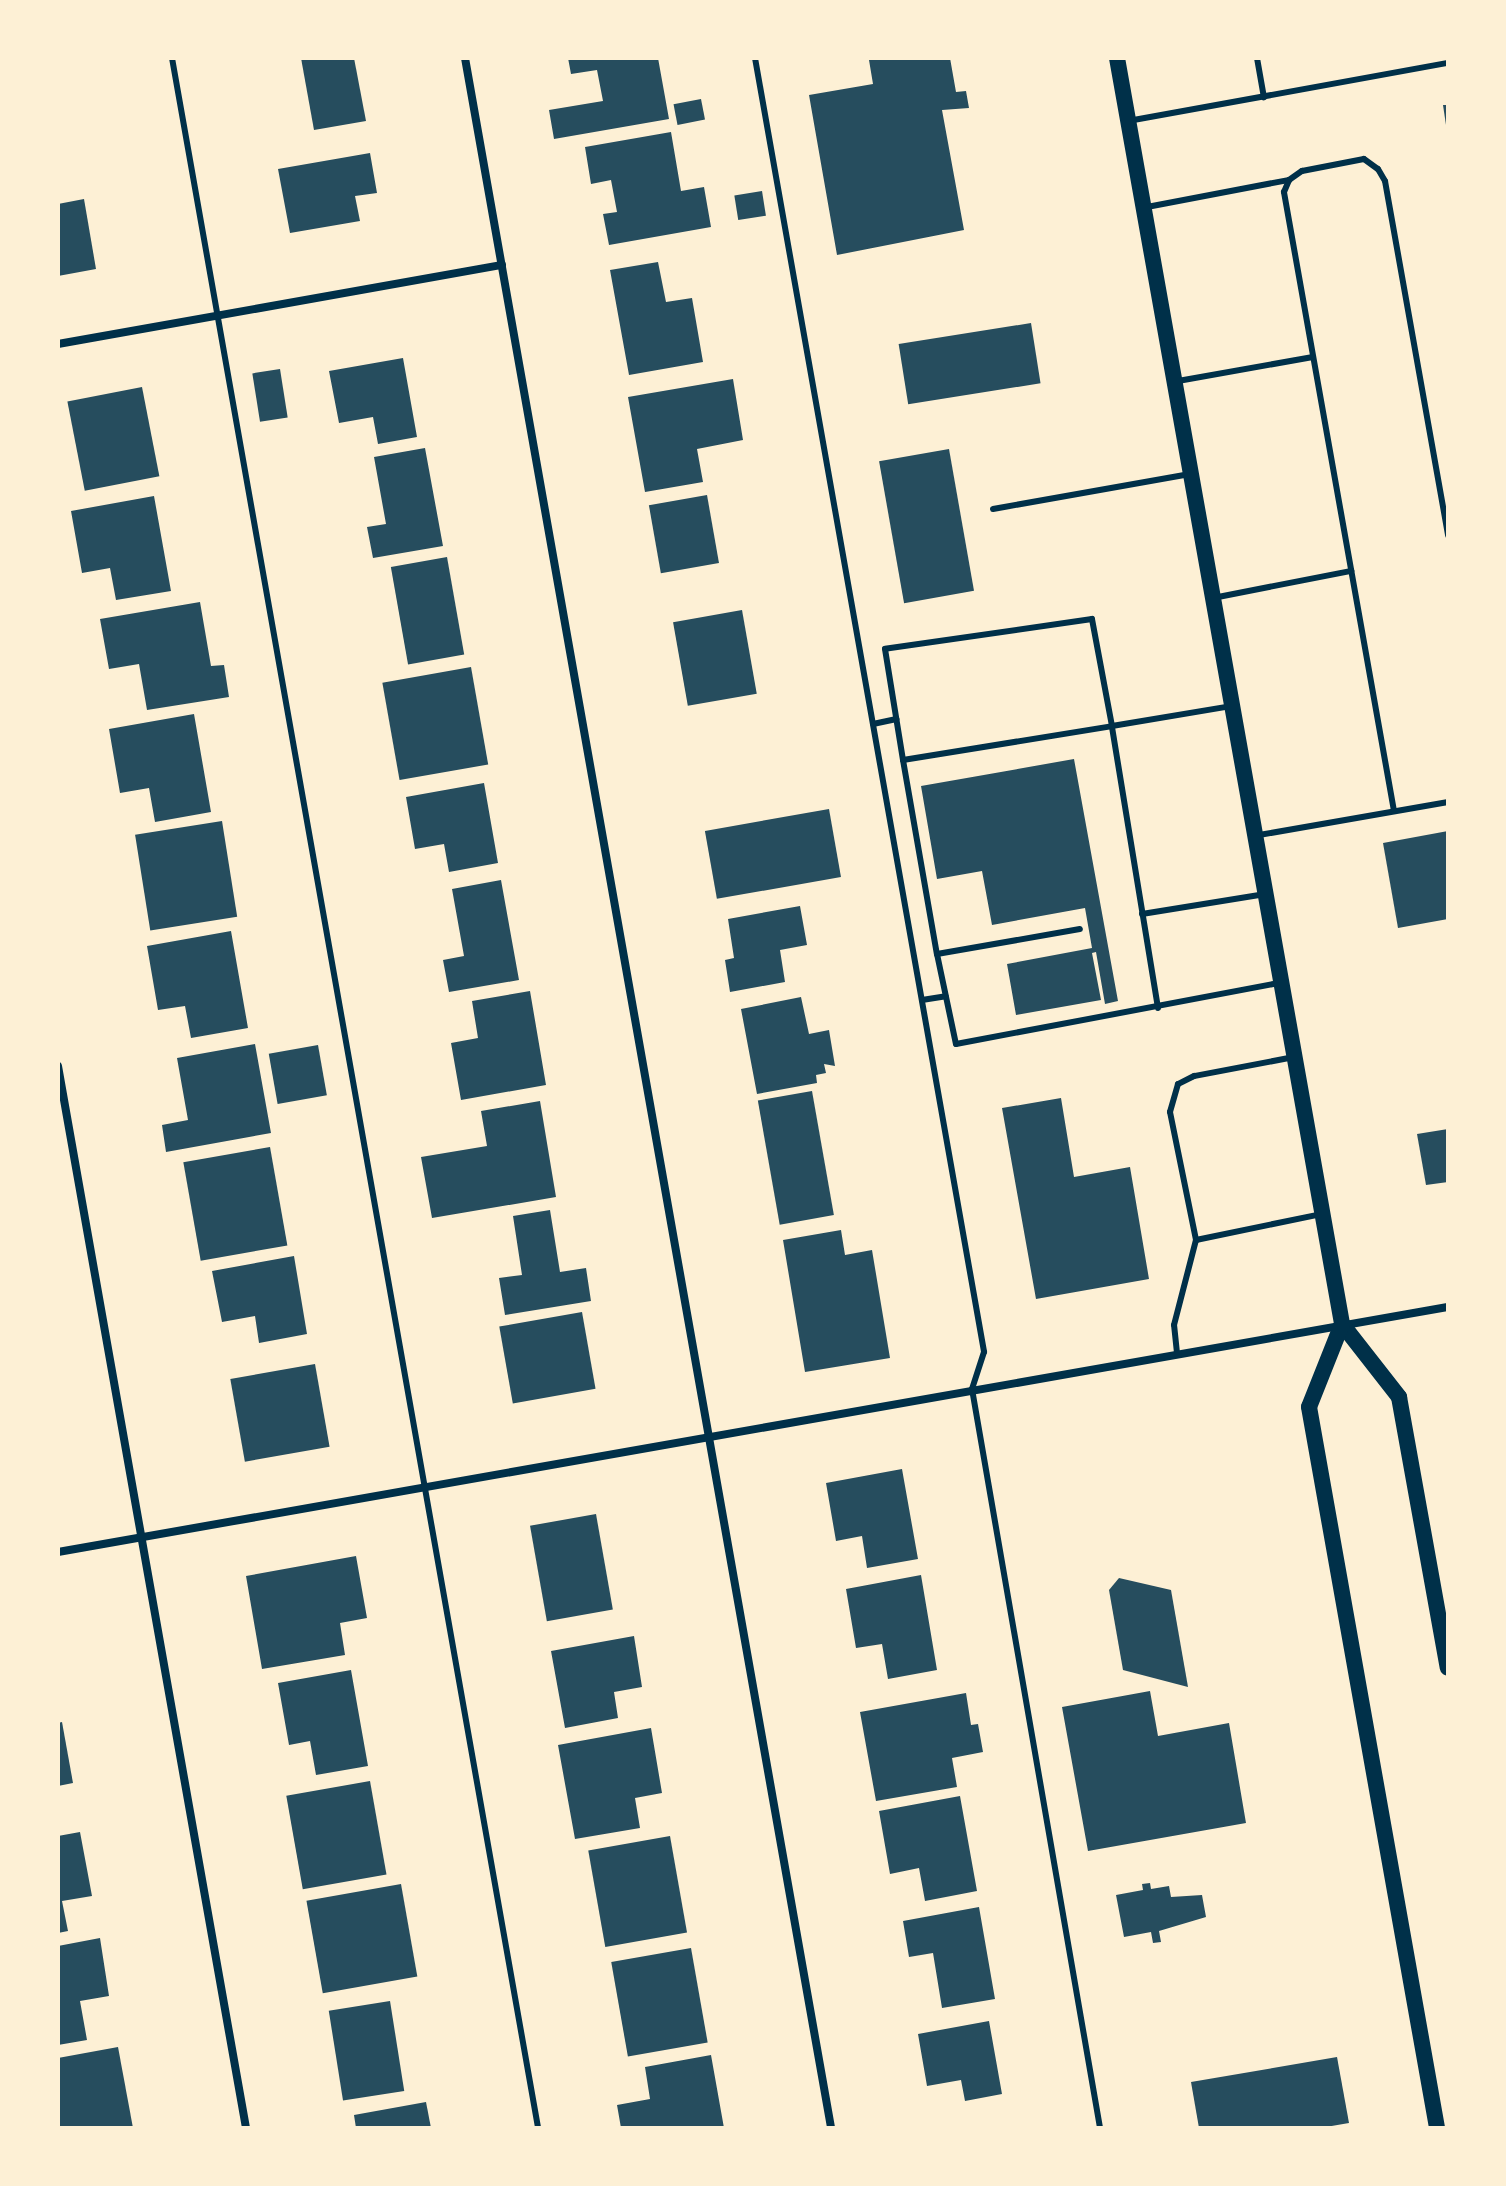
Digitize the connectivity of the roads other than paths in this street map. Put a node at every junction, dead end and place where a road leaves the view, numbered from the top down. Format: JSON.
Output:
{"nodes":[{"id":1,"x":172,"y":58,"type":"edge"},
{"id":2,"x":465,"y":58,"type":"edge"},
{"id":3,"x":755,"y":58,"type":"edge"},
{"id":4,"x":1117,"y":58,"type":"edge"},
{"id":5,"x":1257,"y":58,"type":"edge"},
{"id":6,"x":1448,"y":63,"type":"edge"},
{"id":7,"x":1264,"y":97,"type":"junction"},
{"id":8,"x":1128,"y":121,"type":"junction"},
{"id":9,"x":1289,"y":180,"type":"junction"},
{"id":10,"x":1143,"y":208,"type":"junction"},
{"id":11,"x":502,"y":265,"type":"junction"},
{"id":12,"x":218,"y":316,"type":"junction"},
{"id":13,"x":58,"y":344,"type":"edge"},
{"id":14,"x":1313,"y":357,"type":"junction"},
{"id":15,"x":1174,"y":382,"type":"junction"},
{"id":16,"x":1190,"y":474,"type":"junction"},
{"id":17,"x":993,"y":509,"type":"dead end"},
{"id":18,"x":1448,"y":535,"type":"edge"},
{"id":19,"x":1351,"y":571,"type":"junction"},
{"id":20,"x":1213,"y":598,"type":"junction"},
{"id":21,"x":1232,"y":706,"type":"junction"},
{"id":22,"x":896,"y":719,"type":"junction"},
{"id":23,"x":873,"y":724,"type":"junction"},
{"id":24,"x":1112,"y":726,"type":"junction"},
{"id":25,"x":903,"y":760,"type":"junction"},
{"id":26,"x":1448,"y":802,"type":"edge"},
{"id":27,"x":1394,"y":811,"type":"junction"},
{"id":28,"x":1255,"y":836,"type":"junction"},
{"id":29,"x":1265,"y":894,"type":"junction"},
{"id":30,"x":1142,"y":914,"type":"junction"},
{"id":31,"x":1080,"y":929,"type":"dead end"},
{"id":32,"x":937,"y":954,"type":"junction"},
{"id":33,"x":1281,"y":982,"type":"junction"},
{"id":34,"x":946,"y":996,"type":"junction"},
{"id":35,"x":922,"y":1000,"type":"junction"},
{"id":36,"x":1158,"y":1008,"type":"junction"},
{"id":37,"x":1294,"y":1057,"type":"junction"},
{"id":38,"x":58,"y":1066,"type":"edge"},
{"id":39,"x":1322,"y":1214,"type":"junction"},
{"id":40,"x":1196,"y":1240,"type":"junction"},
{"id":41,"x":1448,"y":1307,"type":"edge"},
{"id":42,"x":1342,"y":1324,"type":"junction"},
{"id":43,"x":1177,"y":1353,"type":"junction"},
{"id":44,"x":972,"y":1389,"type":"junction"},
{"id":45,"x":709,"y":1435,"type":"junction"},
{"id":46,"x":424,"y":1486,"type":"junction"},
{"id":47,"x":141,"y":1537,"type":"junction"},
{"id":48,"x":58,"y":1552,"type":"edge"},
{"id":49,"x":1448,"y":1668,"type":"edge"},
{"id":50,"x":246,"y":2128,"type":"edge"},
{"id":51,"x":538,"y":2128,"type":"edge"},
{"id":52,"x":831,"y":2128,"type":"edge"},
{"id":53,"x":1100,"y":2128,"type":"edge"},
{"id":54,"x":1437,"y":2128,"type":"edge"}],
"edges":[{"from":1,"to":12,"type":"lane"},
{"from":2,"to":11,"type":"street"},
{"from":3,"to":23,"type":"lane"},
{"from":4,"to":8,"type":"main road"},
{"from":5,"to":7,"type":"lane"},
{"from":6,"to":7,"type":"lane"},
{"from":7,"to":8,"type":"lane"},
{"from":8,"to":10,"type":"main road"},
{"from":9,"to":10,"type":"lane"},
{"from":9,"to":14,"type":"lane"},
{"from":9,"to":18,"type":"lane"},
{"from":10,"to":15,"type":"main road"},
{"from":11,"to":12,"type":"street"},
{"from":11,"to":45,"type":"street"},
{"from":12,"to":13,"type":"street"},
{"from":12,"to":46,"type":"lane"},
{"from":14,"to":15,"type":"lane"},
{"from":14,"to":19,"type":"lane"},
{"from":15,"to":16,"type":"main road"},
{"from":16,"to":17,"type":"lane"},
{"from":16,"to":20,"type":"main road"},
{"from":19,"to":20,"type":"lane"},
{"from":19,"to":27,"type":"lane"},
{"from":20,"to":21,"type":"main road"},
{"from":21,"to":24,"type":"lane"},
{"from":21,"to":28,"type":"main road"},
{"from":22,"to":23,"type":"lane"},
{"from":22,"to":24,"type":"lane"},
{"from":22,"to":25,"type":"lane"},
{"from":23,"to":35,"type":"lane"},
{"from":24,"to":25,"type":"lane"},
{"from":24,"to":30,"type":"lane"},
{"from":25,"to":32,"type":"lane"},
{"from":26,"to":27,"type":"lane"},
{"from":27,"to":28,"type":"lane"},
{"from":28,"to":29,"type":"main road"},
{"from":29,"to":30,"type":"lane"},
{"from":29,"to":33,"type":"main road"},
{"from":30,"to":36,"type":"lane"},
{"from":31,"to":32,"type":"lane"},
{"from":32,"to":34,"type":"lane"},
{"from":33,"to":36,"type":"lane"},
{"from":33,"to":37,"type":"main road"},
{"from":34,"to":35,"type":"lane"},
{"from":34,"to":36,"type":"lane"},
{"from":35,"to":44,"type":"lane"},
{"from":37,"to":39,"type":"main road"},
{"from":37,"to":40,"type":"lane"},
{"from":38,"to":47,"type":"street"},
{"from":39,"to":40,"type":"lane"},
{"from":39,"to":42,"type":"main road"},
{"from":40,"to":43,"type":"lane"},
{"from":41,"to":42,"type":"street"},
{"from":42,"to":43,"type":"street"},
{"from":42,"to":49,"type":"main road"},
{"from":42,"to":54,"type":"main road"},
{"from":43,"to":44,"type":"street"},
{"from":44,"to":45,"type":"street"},
{"from":44,"to":53,"type":"lane"},
{"from":45,"to":46,"type":"street"},
{"from":45,"to":52,"type":"street"},
{"from":46,"to":47,"type":"street"},
{"from":46,"to":51,"type":"lane"},
{"from":47,"to":48,"type":"street"},
{"from":47,"to":50,"type":"street"}]}
